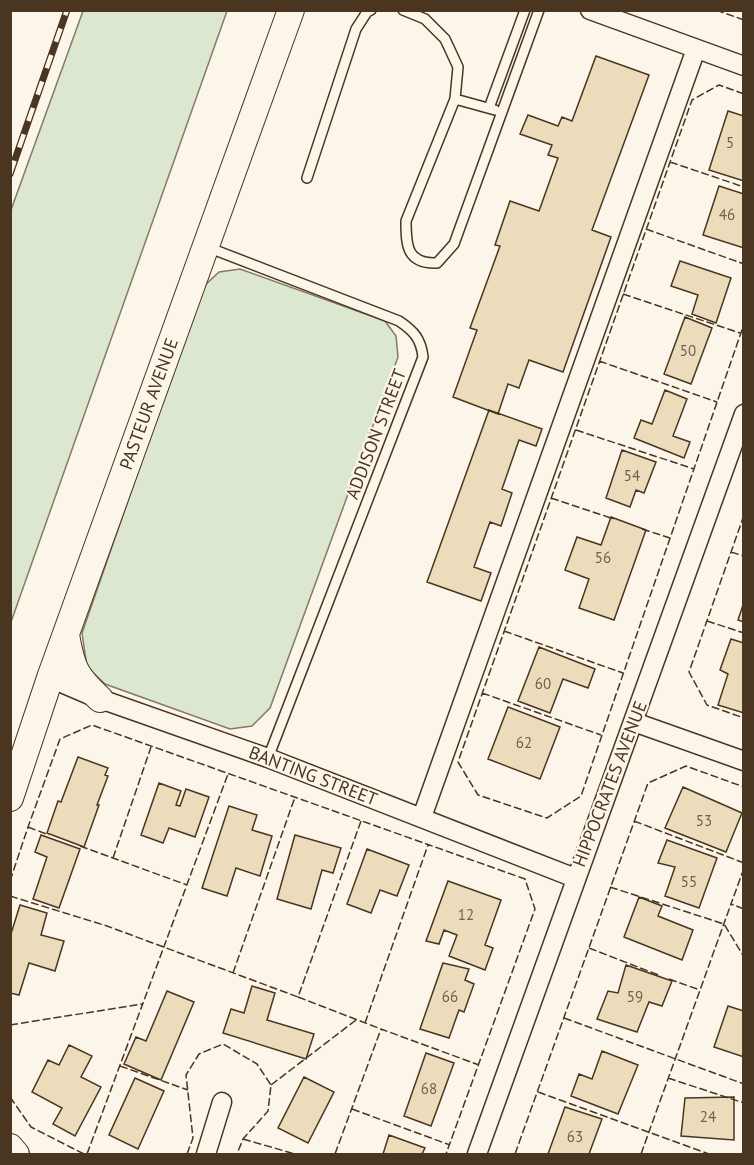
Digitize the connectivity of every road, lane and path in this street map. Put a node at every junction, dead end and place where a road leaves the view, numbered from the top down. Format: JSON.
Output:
{"nodes":[{"id":1,"x":291,"y":10,"type":"edge"},
{"id":2,"x":371,"y":10,"type":"edge"},
{"id":3,"x":403,"y":10,"type":"edge"},
{"id":4,"x":525,"y":10,"type":"edge"},
{"id":5,"x":539,"y":10,"type":"edge"},
{"id":6,"x":590,"y":10,"type":"edge"},
{"id":7,"x":696,"y":49,"type":"junction"},
{"id":8,"x":744,"y":66,"type":"edge"},
{"id":9,"x":455,"y":99,"type":"junction"},
{"id":10,"x":489,"y":108,"type":"junction"},
{"id":11,"x":503,"y":112,"type":"junction"},
{"id":12,"x":307,"y":178,"type":"dead end"},
{"id":13,"x":206,"y":247,"type":"junction"},
{"id":14,"x":744,"y":414,"type":"edge"},
{"id":15,"x":737,"y":453,"type":"edge"},
{"id":16,"x":66,"y":634,"type":"junction"},
{"id":17,"x":50,"y":678,"type":"junction"},
{"id":18,"x":100,"y":699,"type":"junction"},
{"id":19,"x":634,"y":722,"type":"junction"},
{"id":20,"x":268,"y":758,"type":"junction"},
{"id":21,"x":744,"y":761,"type":"edge"},
{"id":22,"x":10,"y":798,"type":"edge"},
{"id":23,"x":422,"y":817,"type":"junction"},
{"id":24,"x":575,"y":878,"type":"junction"},
{"id":25,"x":222,"y":1102,"type":"dead end"},
{"id":26,"x":10,"y":1149,"type":"edge"},
{"id":27,"x":16,"y":1154,"type":"edge"},
{"id":28,"x":206,"y":1155,"type":"edge"},
{"id":29,"x":477,"y":1155,"type":"edge"}],
"edges":[{"from":1,"to":13,"type":"street","name":"PASTEUR AVENUE"},
{"from":2,"to":12,"type":"lane"},
{"from":3,"to":9,"type":"lane"},
{"from":4,"to":10,"type":"lane"},
{"from":5,"to":11,"type":"lane"},
{"from":6,"to":7,"type":"street"},
{"from":7,"to":8,"type":"street"},
{"from":7,"to":23,"type":"street"},
{"from":9,"to":10,"type":"lane"},
{"from":9,"to":11,"type":"lane"},
{"from":10,"to":11,"type":"lane"},
{"from":13,"to":16,"type":"street","name":"PASTEUR AVENUE"},
{"from":13,"to":20,"type":"lane","name":"ADDISON STREET"},
{"from":14,"to":15,"type":"street","name":"HIPPOCRATES AVENUE"},
{"from":15,"to":19,"type":"street","name":"HIPPOCRATES AVENUE"},
{"from":16,"to":17,"type":"street","name":"PASTEUR AVENUE"},
{"from":16,"to":18,"type":"street"},
{"from":17,"to":18,"type":"street","name":"BANTING STREET"},
{"from":17,"to":22,"type":"street","name":"PASTEUR AVENUE"},
{"from":18,"to":20,"type":"street","name":"BANTING STREET"},
{"from":19,"to":21,"type":"street"},
{"from":19,"to":24,"type":"street","name":"HIPPOCRATES AVENUE"},
{"from":20,"to":23,"type":"street","name":"BANTING STREET"},
{"from":23,"to":24,"type":"street","name":"BANTING STREET"},
{"from":24,"to":29,"type":"street","name":"HIPPOCRATES AVENUE"},
{"from":25,"to":28,"type":"street"},
{"from":26,"to":27,"type":"street"}]}
